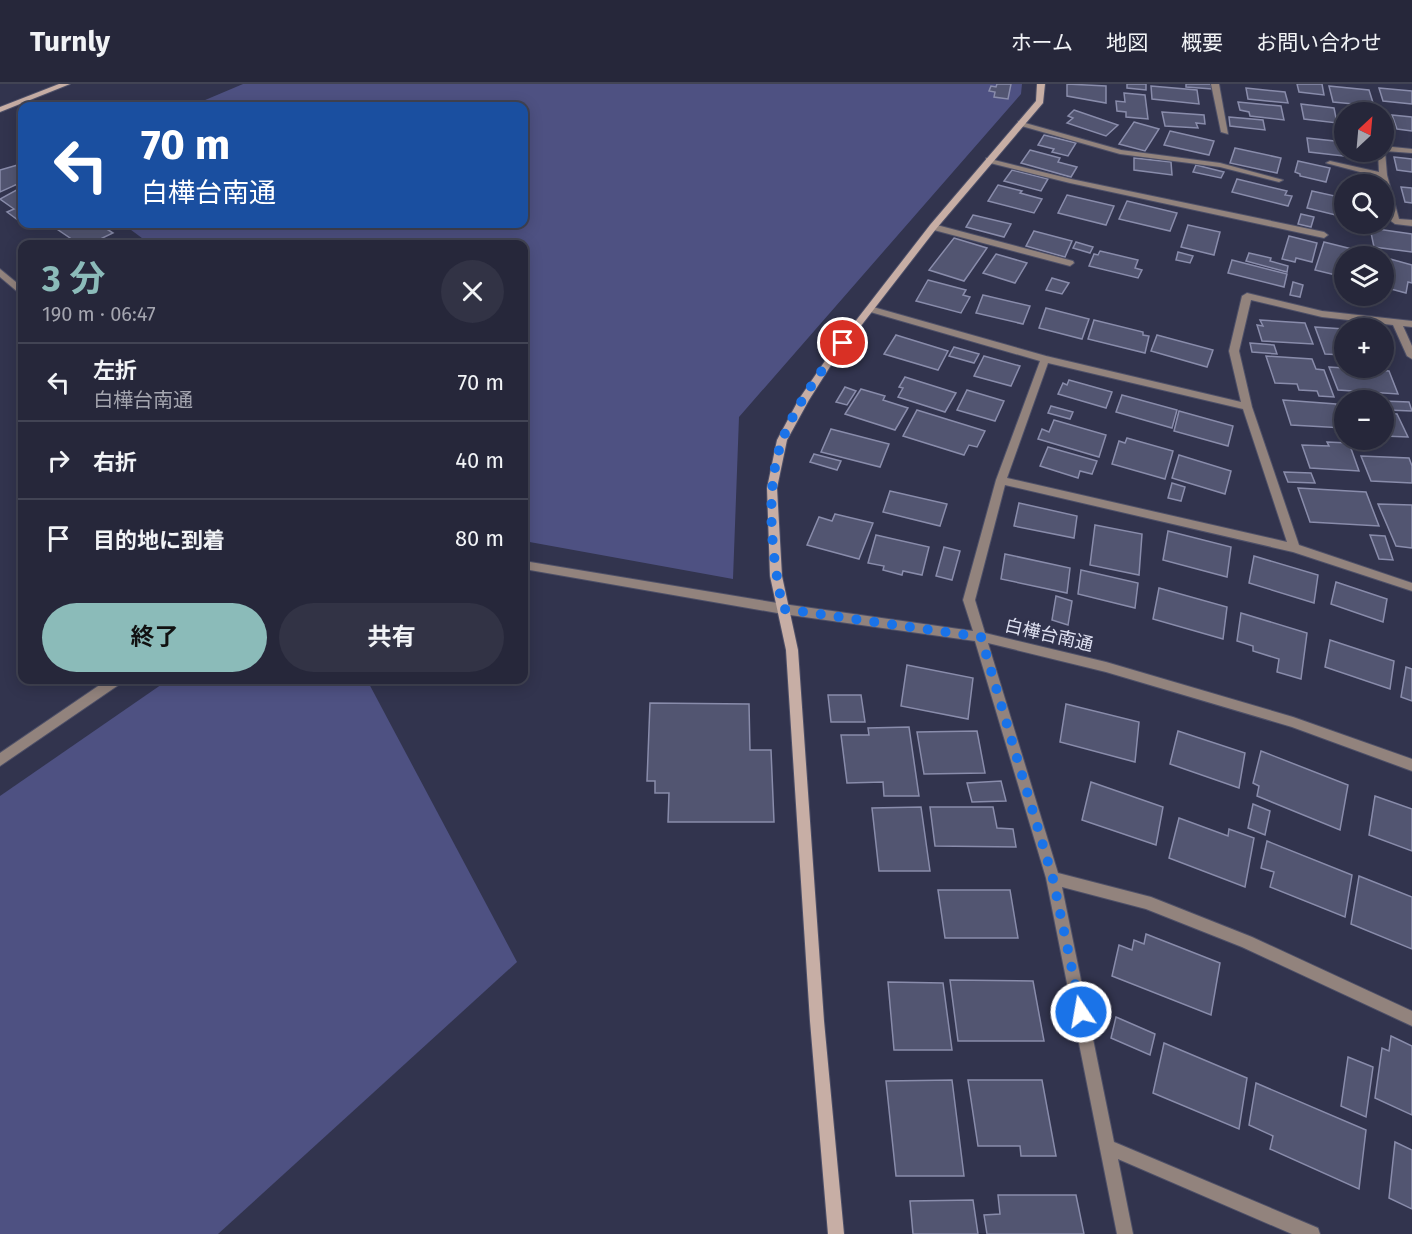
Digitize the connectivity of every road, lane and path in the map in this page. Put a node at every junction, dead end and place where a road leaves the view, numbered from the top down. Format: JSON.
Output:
{"nodes":[{"id":1,"x":66,"y":84,"type":"edge"},
{"id":2,"x":1041,"y":84,"type":"edge"},
{"id":3,"x":1215,"y":84,"type":"edge"},
{"id":4,"x":20,"y":102,"type":"edge"},
{"id":5,"x":18,"y":103,"type":"edge"},
{"id":6,"x":0,"y":110,"type":"edge"},
{"id":7,"x":1021,"y":123,"type":"junction"},
{"id":8,"x":1225,"y":132,"type":"dead end"},
{"id":9,"x":1394,"y":150,"type":"edge"},
{"id":10,"x":1412,"y":151,"type":"edge"},
{"id":11,"x":990,"y":160,"type":"junction"},
{"id":12,"x":1329,"y":163,"type":"dead end"},
{"id":13,"x":1378,"y":174,"type":"edge"},
{"id":14,"x":1278,"y":180,"type":"dead end"},
{"id":15,"x":1394,"y":217,"type":"edge"},
{"id":16,"x":1412,"y":224,"type":"edge"},
{"id":17,"x":933,"y":227,"type":"junction"},
{"id":18,"x":1324,"y":235,"type":"dead end"},
{"id":19,"x":1070,"y":263,"type":"dead end"},
{"id":20,"x":0,"y":272,"type":"edge"},
{"id":21,"x":18,"y":288,"type":"edge"},
{"id":22,"x":870,"y":309,"type":"junction"},
{"id":23,"x":1397,"y":323,"type":"junction"},
{"id":24,"x":1412,"y":324,"type":"edge"},
{"id":25,"x":1412,"y":356,"type":"edge"},
{"id":26,"x":1045,"y":359,"type":"junction"},
{"id":27,"x":1247,"y":407,"type":"junction"},
{"id":28,"x":1001,"y":480,"type":"junction"},
{"id":29,"x":1294,"y":548,"type":"junction"},
{"id":30,"x":528,"y":566,"type":"edge"},
{"id":31,"x":1412,"y":587,"type":"edge"},
{"id":32,"x":783,"y":609,"type":"junction"},
{"id":33,"x":981,"y":637,"type":"junction"},
{"id":34,"x":110,"y":684,"type":"edge"},
{"id":35,"x":0,"y":760,"type":"edge"},
{"id":36,"x":1412,"y":765,"type":"edge"},
{"id":37,"x":1053,"y":879,"type":"junction"},
{"id":38,"x":1412,"y":1019,"type":"edge"},
{"id":39,"x":1108,"y":1147,"type":"junction"},
{"id":40,"x":836,"y":1234,"type":"edge"},
{"id":41,"x":1125,"y":1234,"type":"edge"},
{"id":42,"x":1312,"y":1234,"type":"edge"}],
"edges":[{"from":1,"to":4,"type":"street"},
{"from":2,"to":7,"type":"street"},
{"from":3,"to":8,"type":"street"},
{"from":5,"to":6,"type":"street"},
{"from":7,"to":11,"type":"street"},
{"from":7,"to":14,"type":"street"},
{"from":9,"to":10,"type":"street"},
{"from":11,"to":17,"type":"street"},
{"from":11,"to":18,"type":"street"},
{"from":12,"to":13,"type":"street"},
{"from":15,"to":16,"type":"street"},
{"from":17,"to":19,"type":"street"},
{"from":17,"to":22,"type":"street"},
{"from":20,"to":21,"type":"street"},
{"from":22,"to":26,"type":"street"},
{"from":22,"to":32,"type":"street"},
{"from":23,"to":24,"type":"street"},
{"from":23,"to":25,"type":"street"},
{"from":23,"to":27,"type":"street"},
{"from":26,"to":27,"type":"street"},
{"from":26,"to":28,"type":"street"},
{"from":27,"to":29,"type":"street"},
{"from":28,"to":29,"type":"street"},
{"from":28,"to":33,"type":"street"},
{"from":29,"to":31,"type":"street"},
{"from":30,"to":32,"type":"street","name":"白樺台南通"},
{"from":32,"to":33,"type":"street","name":"白樺台南通"},
{"from":32,"to":40,"type":"street"},
{"from":33,"to":36,"type":"street","name":"白樺台南通"},
{"from":33,"to":37,"type":"street"},
{"from":34,"to":35,"type":"street"},
{"from":37,"to":38,"type":"street"},
{"from":37,"to":39,"type":"street"},
{"from":39,"to":41,"type":"street"},
{"from":39,"to":42,"type":"street"}]}
